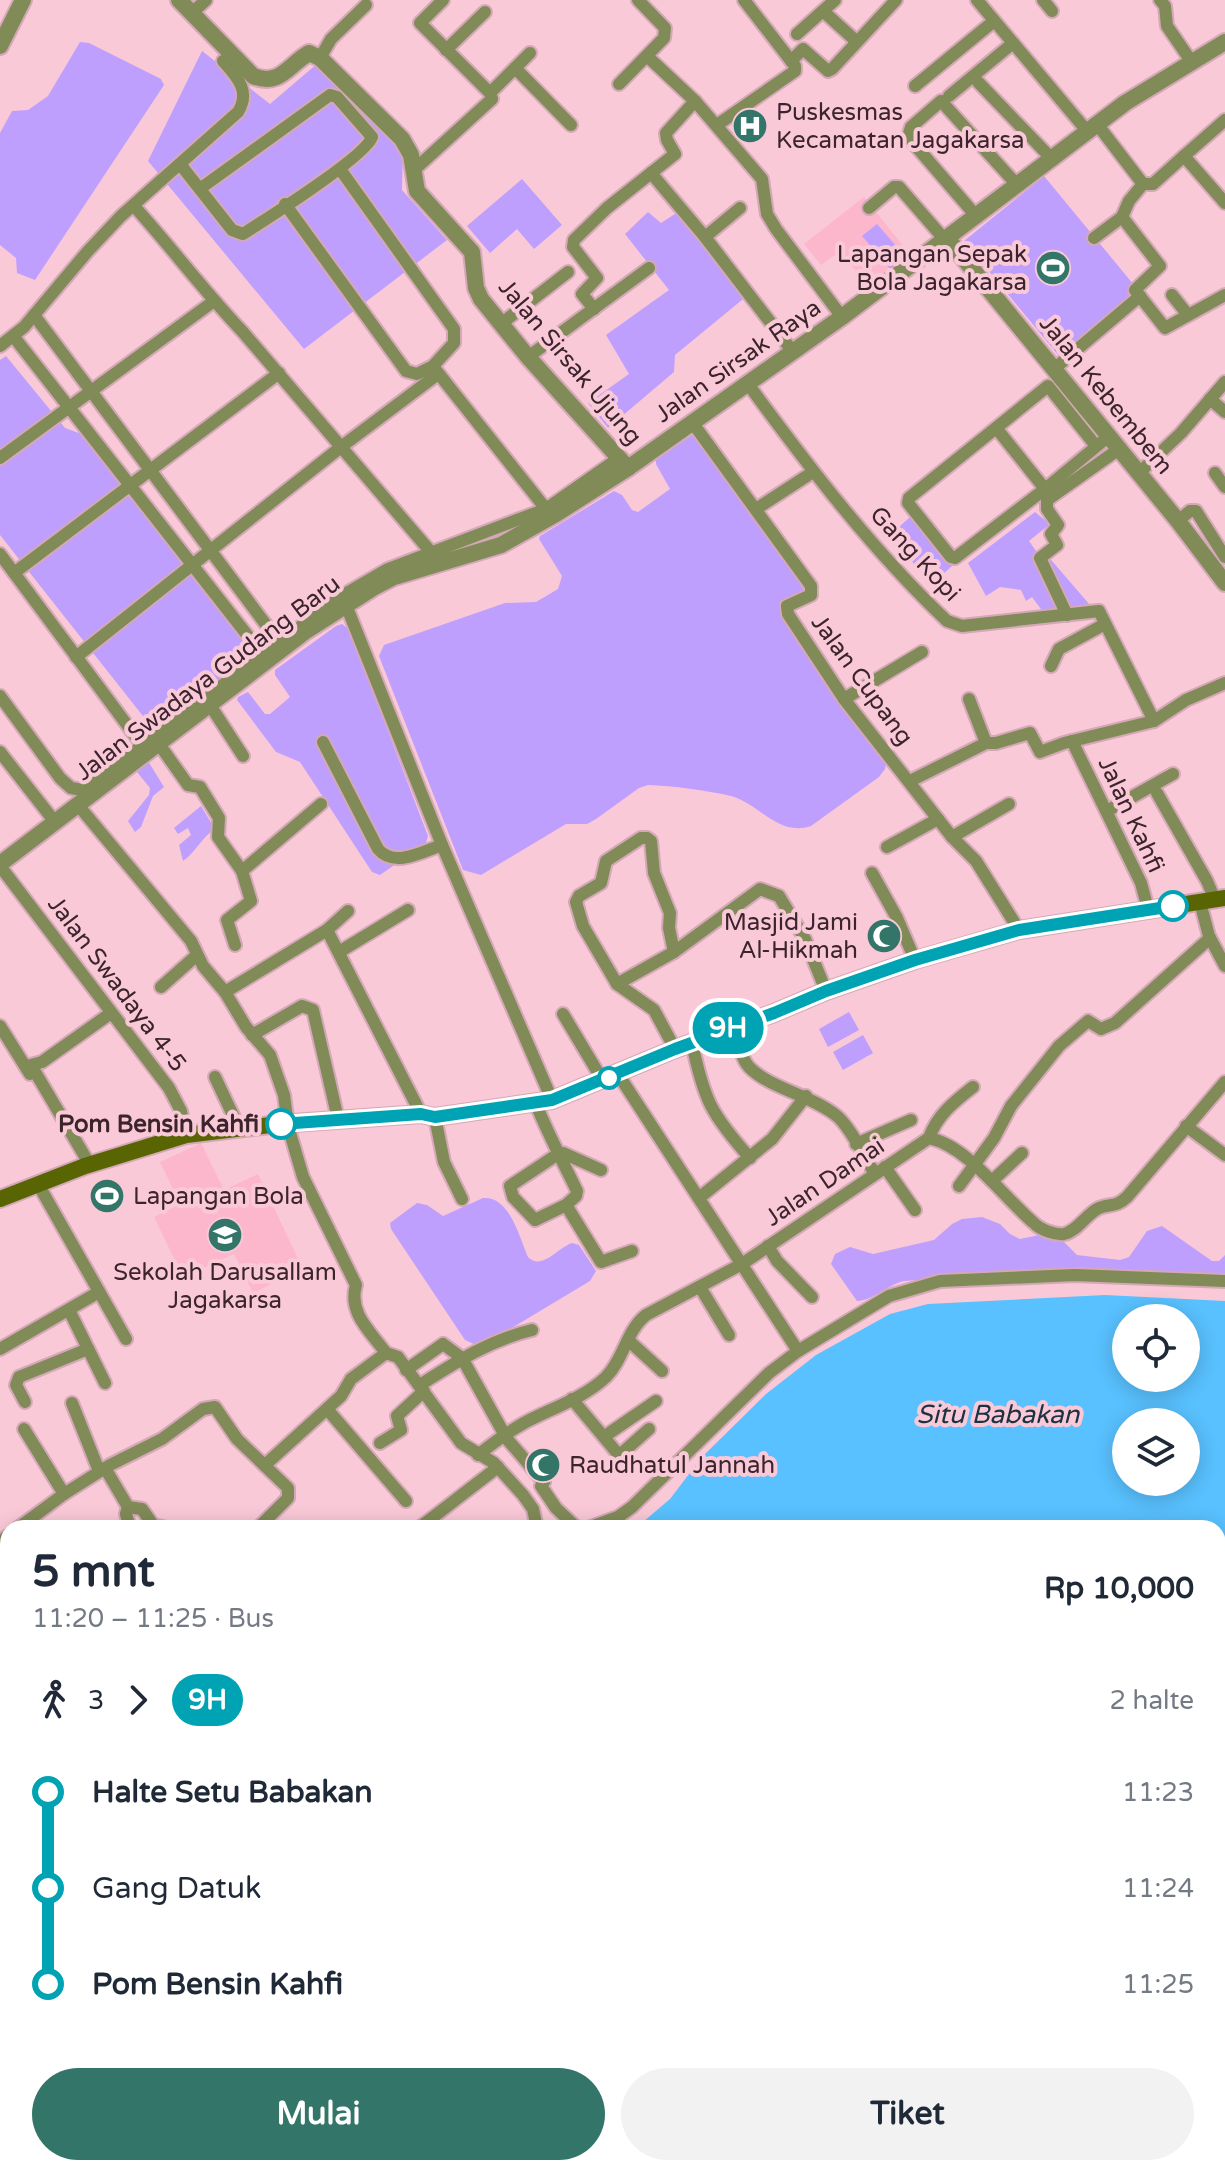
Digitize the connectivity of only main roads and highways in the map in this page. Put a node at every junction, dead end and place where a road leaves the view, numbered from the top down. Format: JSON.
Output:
{"nodes":[{"id":1,"x":1211,"y":905,"type":"edge"},
{"id":2,"x":0,"y":1199,"type":"edge"}],
"edges":[{"from":1,"to":2,"type":"main road"}]}
